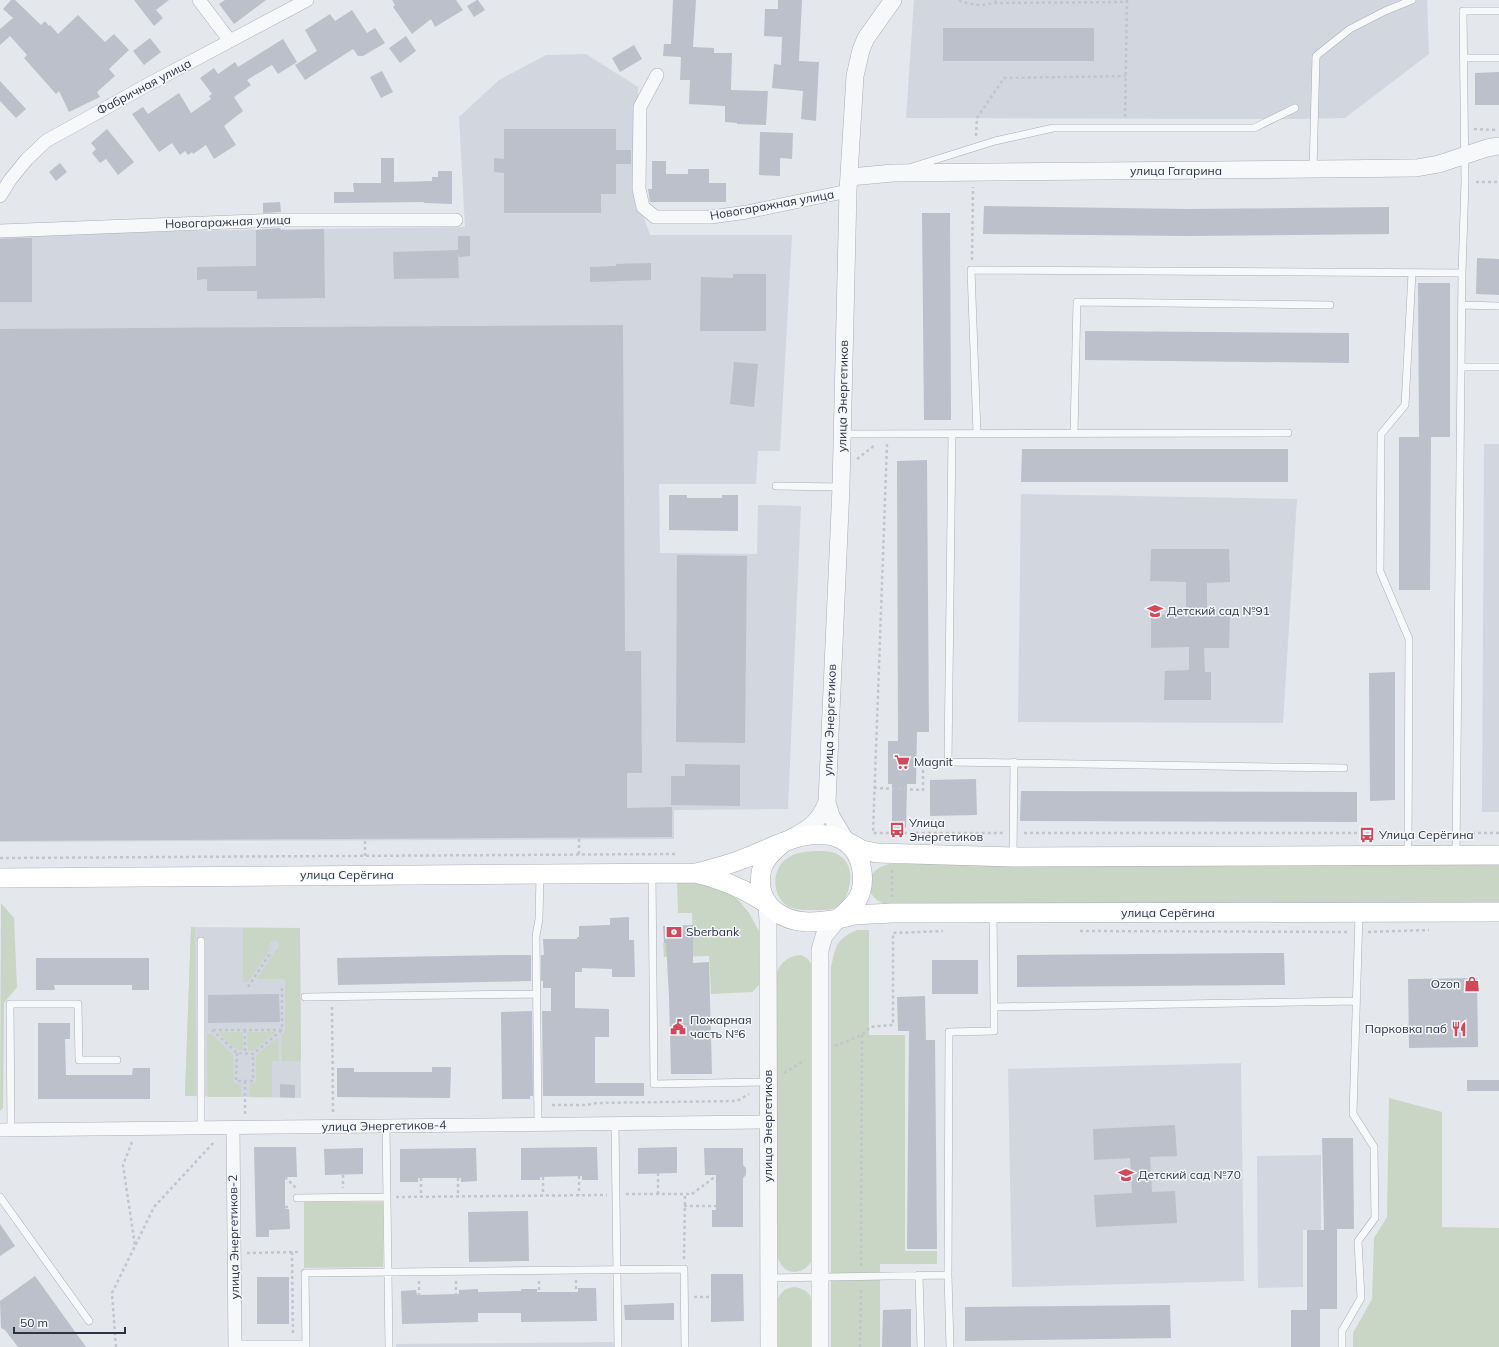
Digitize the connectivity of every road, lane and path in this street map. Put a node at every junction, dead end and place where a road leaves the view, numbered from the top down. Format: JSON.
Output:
{"nodes":[{"id":1,"x":199,"y":0,"type":"edge"},
{"id":2,"x":307,"y":0,"type":"edge"},
{"id":3,"x":893,"y":0,"type":"edge"},
{"id":4,"x":959,"y":0,"type":"edge"},
{"id":5,"x":999,"y":0,"type":"edge"},
{"id":6,"x":1412,"y":0,"type":"edge"},
{"id":7,"x":1127,"y":1,"type":"edge"},
{"id":8,"x":994,"y":3,"type":"junction"},
{"id":9,"x":1499,"y":11,"type":"edge"},
{"id":10,"x":230,"y":42,"type":"junction"},
{"id":11,"x":1463,"y":58,"type":"junction"},
{"id":12,"x":1499,"y":58,"type":"edge"},
{"id":13,"x":657,"y":75,"type":"dead end"},
{"id":14,"x":1126,"y":76,"type":"junction"},
{"id":15,"x":1295,"y":108,"type":"dead end"},
{"id":16,"x":977,"y":118,"type":"dead end"},
{"id":17,"x":1125,"y":128,"type":"junction"},
{"id":18,"x":1464,"y":129,"type":"junction"},
{"id":19,"x":1499,"y":130,"type":"edge"},
{"id":20,"x":1499,"y":146,"type":"edge"},
{"id":21,"x":1464,"y":155,"type":"junction"},
{"id":22,"x":1313,"y":170,"type":"junction"},
{"id":23,"x":973,"y":172,"type":"junction"},
{"id":24,"x":893,"y":173,"type":"junction"},
{"id":25,"x":1465,"y":182,"type":"junction"},
{"id":26,"x":1499,"y":182,"type":"edge"},
{"id":27,"x":849,"y":184,"type":"junction"},
{"id":28,"x":0,"y":196,"type":"edge"},
{"id":29,"x":456,"y":220,"type":"dead end"},
{"id":30,"x":0,"y":231,"type":"edge"},
{"id":31,"x":971,"y":270,"type":"junction"},
{"id":32,"x":1412,"y":273,"type":"junction"},
{"id":33,"x":1462,"y":273,"type":"junction"},
{"id":34,"x":1330,"y":305,"type":"dead end"},
{"id":35,"x":1462,"y":305,"type":"junction"},
{"id":36,"x":1499,"y":306,"type":"edge"},
{"id":37,"x":1461,"y":367,"type":"junction"},
{"id":38,"x":1499,"y":367,"type":"edge"},
{"id":39,"x":977,"y":433,"type":"junction"},
{"id":40,"x":1074,"y":433,"type":"junction"},
{"id":41,"x":1288,"y":433,"type":"dead end"},
{"id":42,"x":842,"y":434,"type":"junction"},
{"id":43,"x":888,"y":434,"type":"junction"},
{"id":44,"x":952,"y":434,"type":"junction"},
{"id":45,"x":841,"y":480,"type":"junction"},
{"id":46,"x":776,"y":486,"type":"dead end"},
{"id":47,"x":948,"y":762,"type":"junction"},
{"id":48,"x":1014,"y":762,"type":"junction"},
{"id":49,"x":1344,"y":768,"type":"dead end"},
{"id":50,"x":874,"y":788,"type":"junction"},
{"id":51,"x":827,"y":802,"type":"junction"},
{"id":52,"x":1013,"y":833,"type":"junction"},
{"id":53,"x":1408,"y":833,"type":"junction"},
{"id":54,"x":1457,"y":833,"type":"junction"},
{"id":55,"x":1499,"y":833,"type":"edge"},
{"id":56,"x":579,"y":839,"type":"dead end"},
{"id":57,"x":365,"y":840,"type":"dead end"},
{"id":58,"x":846,"y":841,"type":"junction"},
{"id":59,"x":784,"y":842,"type":"junction"},
{"id":60,"x":677,"y":854,"type":"dead end"},
{"id":61,"x":579,"y":855,"type":"junction"},
{"id":62,"x":1408,"y":855,"type":"junction"},
{"id":63,"x":1499,"y":855,"type":"edge"},
{"id":64,"x":365,"y":856,"type":"junction"},
{"id":65,"x":1456,"y":856,"type":"junction"},
{"id":66,"x":1013,"y":857,"type":"junction"},
{"id":67,"x":0,"y":858,"type":"edge"},
{"id":68,"x":892,"y":864,"type":"dead end"},
{"id":69,"x":652,"y":873,"type":"junction"},
{"id":70,"x":695,"y":873,"type":"junction"},
{"id":71,"x":540,"y":874,"type":"junction"},
{"id":72,"x":0,"y":878,"type":"edge"},
{"id":73,"x":767,"y":904,"type":"junction"},
{"id":74,"x":892,"y":904,"type":"dead end"},
{"id":75,"x":993,"y":912,"type":"junction"},
{"id":76,"x":1499,"y":912,"type":"edge"},
{"id":77,"x":838,"y":919,"type":"junction"},
{"id":78,"x":1360,"y":923,"type":"junction"},
{"id":79,"x":1430,"y":930,"type":"dead end"},
{"id":80,"x":950,"y":931,"type":"dead end"},
{"id":81,"x":1079,"y":931,"type":"dead end"},
{"id":82,"x":1353,"y":932,"type":"dead end"},
{"id":83,"x":201,"y":941,"type":"dead end"},
{"id":84,"x":271,"y":952,"type":"dead end"},
{"id":85,"x":248,"y":988,"type":"dead end"},
{"id":86,"x":282,"y":988,"type":"dead end"},
{"id":87,"x":537,"y":994,"type":"junction"},
{"id":88,"x":305,"y":997,"type":"dead end"},
{"id":89,"x":332,"y":997,"type":"junction"},
{"id":90,"x":1356,"y":1001,"type":"junction"},
{"id":91,"x":994,"y":1007,"type":"junction"},
{"id":92,"x":201,"y":1030,"type":"junction"},
{"id":93,"x":212,"y":1030,"type":"junction"},
{"id":94,"x":245,"y":1030,"type":"junction"},
{"id":95,"x":282,"y":1030,"type":"junction"},
{"id":96,"x":862,"y":1035,"type":"junction"},
{"id":97,"x":831,"y":1048,"type":"dead end"},
{"id":98,"x":236,"y":1054,"type":"junction"},
{"id":99,"x":245,"y":1054,"type":"junction"},
{"id":100,"x":253,"y":1054,"type":"junction"},
{"id":101,"x":807,"y":1059,"type":"dead end"},
{"id":102,"x":118,"y":1060,"type":"dead end"},
{"id":103,"x":783,"y":1073,"type":"dead end"},
{"id":104,"x":245,"y":1081,"type":"junction"},
{"id":105,"x":762,"y":1086,"type":"junction"},
{"id":106,"x":552,"y":1105,"type":"dead end"},
{"id":107,"x":768,"y":1122,"type":"junction"},
{"id":108,"x":615,"y":1124,"type":"junction"},
{"id":109,"x":538,"y":1125,"type":"junction"},
{"id":110,"x":386,"y":1126,"type":"junction"},
{"id":111,"x":333,"y":1127,"type":"junction"},
{"id":112,"x":136,"y":1128,"type":"junction"},
{"id":113,"x":201,"y":1128,"type":"junction"},
{"id":114,"x":239,"y":1128,"type":"junction"},
{"id":115,"x":6,"y":1130,"type":"edge"},
{"id":116,"x":658,"y":1174,"type":"dead end"},
{"id":117,"x":579,"y":1176,"type":"dead end"},
{"id":118,"x":716,"y":1176,"type":"dead end"},
{"id":119,"x":543,"y":1177,"type":"dead end"},
{"id":120,"x":421,"y":1178,"type":"dead end"},
{"id":121,"x":458,"y":1178,"type":"dead end"},
{"id":122,"x":616,"y":1194,"type":"junction"},
{"id":123,"x":658,"y":1194,"type":"junction"},
{"id":124,"x":685,"y":1194,"type":"junction"},
{"id":125,"x":543,"y":1195,"type":"junction"},
{"id":126,"x":579,"y":1195,"type":"junction"},
{"id":127,"x":458,"y":1196,"type":"junction"},
{"id":128,"x":0,"y":1197,"type":"edge"},
{"id":129,"x":387,"y":1197,"type":"junction"},
{"id":130,"x":421,"y":1197,"type":"junction"},
{"id":131,"x":297,"y":1198,"type":"dead end"},
{"id":132,"x":684,"y":1206,"type":"junction"},
{"id":133,"x":716,"y":1206,"type":"dead end"},
{"id":134,"x":135,"y":1247,"type":"junction"},
{"id":135,"x":292,"y":1252,"type":"junction"},
{"id":136,"x":298,"y":1252,"type":"dead end"},
{"id":137,"x":234,"y":1253,"type":"junction"},
{"id":138,"x":684,"y":1269,"type":"junction"},
{"id":139,"x":617,"y":1270,"type":"junction"},
{"id":140,"x":388,"y":1272,"type":"junction"},
{"id":141,"x":919,"y":1275,"type":"junction"},
{"id":142,"x":948,"y":1275,"type":"junction"},
{"id":143,"x":861,"y":1276,"type":"junction"},
{"id":144,"x":820,"y":1277,"type":"junction"},
{"id":145,"x":768,"y":1278,"type":"junction"},
{"id":146,"x":711,"y":1297,"type":"dead end"},
{"id":147,"x":685,"y":1298,"type":"junction"},
{"id":148,"x":89,"y":1321,"type":"dead end"},
{"id":149,"x":293,"y":1344,"type":"junction"},
{"id":150,"x":306,"y":1345,"type":"edge"},
{"id":151,"x":235,"y":1346,"type":"edge"},
{"id":152,"x":116,"y":1347,"type":"edge"},
{"id":153,"x":389,"y":1347,"type":"edge"},
{"id":154,"x":618,"y":1347,"type":"edge"},
{"id":155,"x":685,"y":1347,"type":"edge"},
{"id":156,"x":769,"y":1347,"type":"edge"},
{"id":157,"x":820,"y":1347,"type":"edge"},
{"id":158,"x":860,"y":1347,"type":"edge"},
{"id":159,"x":921,"y":1347,"type":"edge"},
{"id":160,"x":950,"y":1347,"type":"edge"},
{"id":161,"x":1342,"y":1347,"type":"edge"}],
"edges":[{"from":1,"to":10,"type":"street"},
{"from":2,"to":10,"type":"street","name":"Фабричная улица"},
{"from":3,"to":27,"type":"street","name":"улица Энергетиков"},
{"from":4,"to":8,"type":"path"},
{"from":5,"to":8,"type":"path"},
{"from":6,"to":22,"type":"lane"},
{"from":7,"to":8,"type":"path"},
{"from":7,"to":14,"type":"path"},
{"from":9,"to":11,"type":"lane"},
{"from":10,"to":28,"type":"street","name":"Фабричная улица"},
{"from":11,"to":12,"type":"lane"},
{"from":11,"to":18,"type":"lane"},
{"from":13,"to":27,"type":"street","name":"Новогаражная улица"},
{"from":14,"to":16,"type":"path"},
{"from":14,"to":17,"type":"path"},
{"from":15,"to":17,"type":"lane"},
{"from":17,"to":24,"type":"lane"},
{"from":18,"to":19,"type":"path"},
{"from":18,"to":21,"type":"lane"},
{"from":20,"to":21,"type":"street","name":"улица Гагарина"},
{"from":21,"to":22,"type":"street","name":"улица Гагарина"},
{"from":21,"to":25,"type":"lane"},
{"from":22,"to":23,"type":"street","name":"улица Гагарина"},
{"from":23,"to":24,"type":"street","name":"улица Гагарина"},
{"from":23,"to":31,"type":"path"},
{"from":24,"to":27,"type":"street","name":"улица Гагарина"},
{"from":25,"to":26,"type":"path"},
{"from":25,"to":33,"type":"lane"},
{"from":27,"to":42,"type":"street","name":"улица Энергетиков"},
{"from":29,"to":30,"type":"street","name":"Новогаражная улица"},
{"from":31,"to":32,"type":"lane"},
{"from":31,"to":39,"type":"lane"},
{"from":32,"to":33,"type":"lane"},
{"from":32,"to":53,"type":"lane"},
{"from":33,"to":35,"type":"lane"},
{"from":34,"to":40,"type":"lane"},
{"from":35,"to":36,"type":"lane"},
{"from":35,"to":37,"type":"lane"},
{"from":37,"to":38,"type":"lane"},
{"from":37,"to":54,"type":"lane"},
{"from":39,"to":40,"type":"lane"},
{"from":39,"to":44,"type":"lane"},
{"from":40,"to":41,"type":"lane"},
{"from":42,"to":43,"type":"lane"},
{"from":42,"to":45,"type":"street","name":"улица Энергетиков"},
{"from":43,"to":44,"type":"lane"},
{"from":43,"to":45,"type":"path"},
{"from":43,"to":50,"type":"path"},
{"from":44,"to":47,"type":"lane"},
{"from":45,"to":46,"type":"lane"},
{"from":45,"to":51,"type":"street","name":"улица Энергетиков"},
{"from":47,"to":48,"type":"lane"},
{"from":47,"to":50,"type":"path"},
{"from":48,"to":49,"type":"lane"},
{"from":48,"to":52,"type":"lane"},
{"from":50,"to":52,"type":"path"},
{"from":51,"to":58,"type":"street"},
{"from":51,"to":59,"type":"street"},
{"from":52,"to":53,"type":"path"},
{"from":52,"to":66,"type":"lane"},
{"from":53,"to":54,"type":"path"},
{"from":53,"to":62,"type":"lane"},
{"from":54,"to":55,"type":"path"},
{"from":54,"to":65,"type":"lane"},
{"from":56,"to":61,"type":"path"},
{"from":57,"to":64,"type":"path"},
{"from":58,"to":59,"type":"main road"},
{"from":58,"to":66,"type":"main road"},
{"from":58,"to":77,"type":"main road"},
{"from":59,"to":70,"type":"main road"},
{"from":59,"to":73,"type":"main road"},
{"from":60,"to":61,"type":"path"},
{"from":61,"to":64,"type":"path"},
{"from":62,"to":65,"type":"main road"},
{"from":62,"to":66,"type":"main road"},
{"from":63,"to":65,"type":"main road"},
{"from":64,"to":67,"type":"path"},
{"from":68,"to":74,"type":"path"},
{"from":69,"to":70,"type":"main road","name":"улица Серёгина"},
{"from":69,"to":71,"type":"main road","name":"улица Серёгина"},
{"from":69,"to":105,"type":"lane"},
{"from":70,"to":73,"type":"main road"},
{"from":71,"to":72,"type":"main road","name":"улица Серёгина"},
{"from":71,"to":87,"type":"lane"},
{"from":73,"to":77,"type":"main road"},
{"from":73,"to":105,"type":"street","name":"улица Энергетиков"},
{"from":75,"to":77,"type":"main road","name":"улица Серёгина"},
{"from":75,"to":78,"type":"main road","name":"улица Серёгина"},
{"from":75,"to":91,"type":"lane"},
{"from":76,"to":78,"type":"main road","name":"улица Серёгина"},
{"from":77,"to":144,"type":"street"},
{"from":78,"to":79,"type":"path"},
{"from":78,"to":90,"type":"lane"},
{"from":80,"to":96,"type":"path"},
{"from":81,"to":82,"type":"path"},
{"from":83,"to":92,"type":"lane"},
{"from":84,"to":85,"type":"path"},
{"from":86,"to":95,"type":"path"},
{"from":87,"to":89,"type":"lane"},
{"from":87,"to":109,"type":"lane"},
{"from":88,"to":89,"type":"lane"},
{"from":89,"to":111,"type":"path"},
{"from":90,"to":91,"type":"lane"},
{"from":90,"to":161,"type":"lane"},
{"from":91,"to":142,"type":"lane"},
{"from":92,"to":93,"type":"path"},
{"from":92,"to":113,"type":"lane"},
{"from":93,"to":94,"type":"path"},
{"from":93,"to":98,"type":"path"},
{"from":94,"to":95,"type":"path"},
{"from":94,"to":99,"type":"path"},
{"from":95,"to":100,"type":"path"},
{"from":96,"to":97,"type":"path"},
{"from":96,"to":143,"type":"path"},
{"from":98,"to":99,"type":"path"},
{"from":98,"to":104,"type":"path"},
{"from":99,"to":100,"type":"path"},
{"from":100,"to":104,"type":"path"},
{"from":101,"to":103,"type":"path"},
{"from":102,"to":115,"type":"lane"},
{"from":104,"to":114,"type":"path"},
{"from":105,"to":106,"type":"path"},
{"from":105,"to":107,"type":"street","name":"улица Энергетиков"},
{"from":107,"to":108,"type":"street","name":"улица Энергетиков-4"},
{"from":107,"to":145,"type":"street","name":"улица Энергетиков"},
{"from":108,"to":109,"type":"street","name":"улица Энергетиков-4"},
{"from":108,"to":122,"type":"lane"},
{"from":109,"to":110,"type":"street","name":"улица Энергетиков-4"},
{"from":110,"to":111,"type":"street","name":"улица Энергетиков-4"},
{"from":110,"to":129,"type":"lane"},
{"from":111,"to":114,"type":"street","name":"улица Энергетиков-4"},
{"from":112,"to":113,"type":"street","name":"улица Энергетиков-4"},
{"from":112,"to":115,"type":"street","name":"улица Энергетиков-4"},
{"from":112,"to":134,"type":"path"},
{"from":113,"to":114,"type":"street","name":"улица Энергетиков-4"},
{"from":114,"to":134,"type":"path"},
{"from":114,"to":137,"type":"street","name":"улица Энергетиков-2"},
{"from":116,"to":123,"type":"path"},
{"from":117,"to":126,"type":"path"},
{"from":118,"to":124,"type":"path"},
{"from":119,"to":125,"type":"path"},
{"from":120,"to":130,"type":"path"},
{"from":121,"to":127,"type":"path"},
{"from":122,"to":123,"type":"path"},
{"from":122,"to":126,"type":"path"},
{"from":122,"to":139,"type":"lane"},
{"from":123,"to":124,"type":"path"},
{"from":124,"to":132,"type":"path"},
{"from":125,"to":126,"type":"path"},
{"from":125,"to":127,"type":"path"},
{"from":127,"to":130,"type":"path"},
{"from":128,"to":148,"type":"lane"},
{"from":129,"to":130,"type":"path"},
{"from":129,"to":131,"type":"lane"},
{"from":129,"to":140,"type":"lane"},
{"from":132,"to":133,"type":"path"},
{"from":132,"to":138,"type":"path"},
{"from":134,"to":152,"type":"path"},
{"from":135,"to":136,"type":"path"},
{"from":135,"to":137,"type":"path"},
{"from":135,"to":149,"type":"path"},
{"from":137,"to":151,"type":"street","name":"улица Энергетиков-2"},
{"from":138,"to":139,"type":"lane"},
{"from":138,"to":147,"type":"lane"},
{"from":139,"to":140,"type":"lane"},
{"from":139,"to":154,"type":"lane"},
{"from":140,"to":150,"type":"lane"},
{"from":140,"to":153,"type":"lane"},
{"from":141,"to":142,"type":"lane"},
{"from":141,"to":143,"type":"lane"},
{"from":141,"to":159,"type":"lane"},
{"from":142,"to":160,"type":"lane"},
{"from":143,"to":144,"type":"lane"},
{"from":143,"to":158,"type":"path"},
{"from":144,"to":145,"type":"lane"},
{"from":144,"to":157,"type":"street"},
{"from":145,"to":156,"type":"street","name":"улица Энергетиков"},
{"from":146,"to":147,"type":"path"},
{"from":147,"to":155,"type":"lane"},
{"from":149,"to":150,"type":"lane"},
{"from":149,"to":151,"type":"lane"}]}
